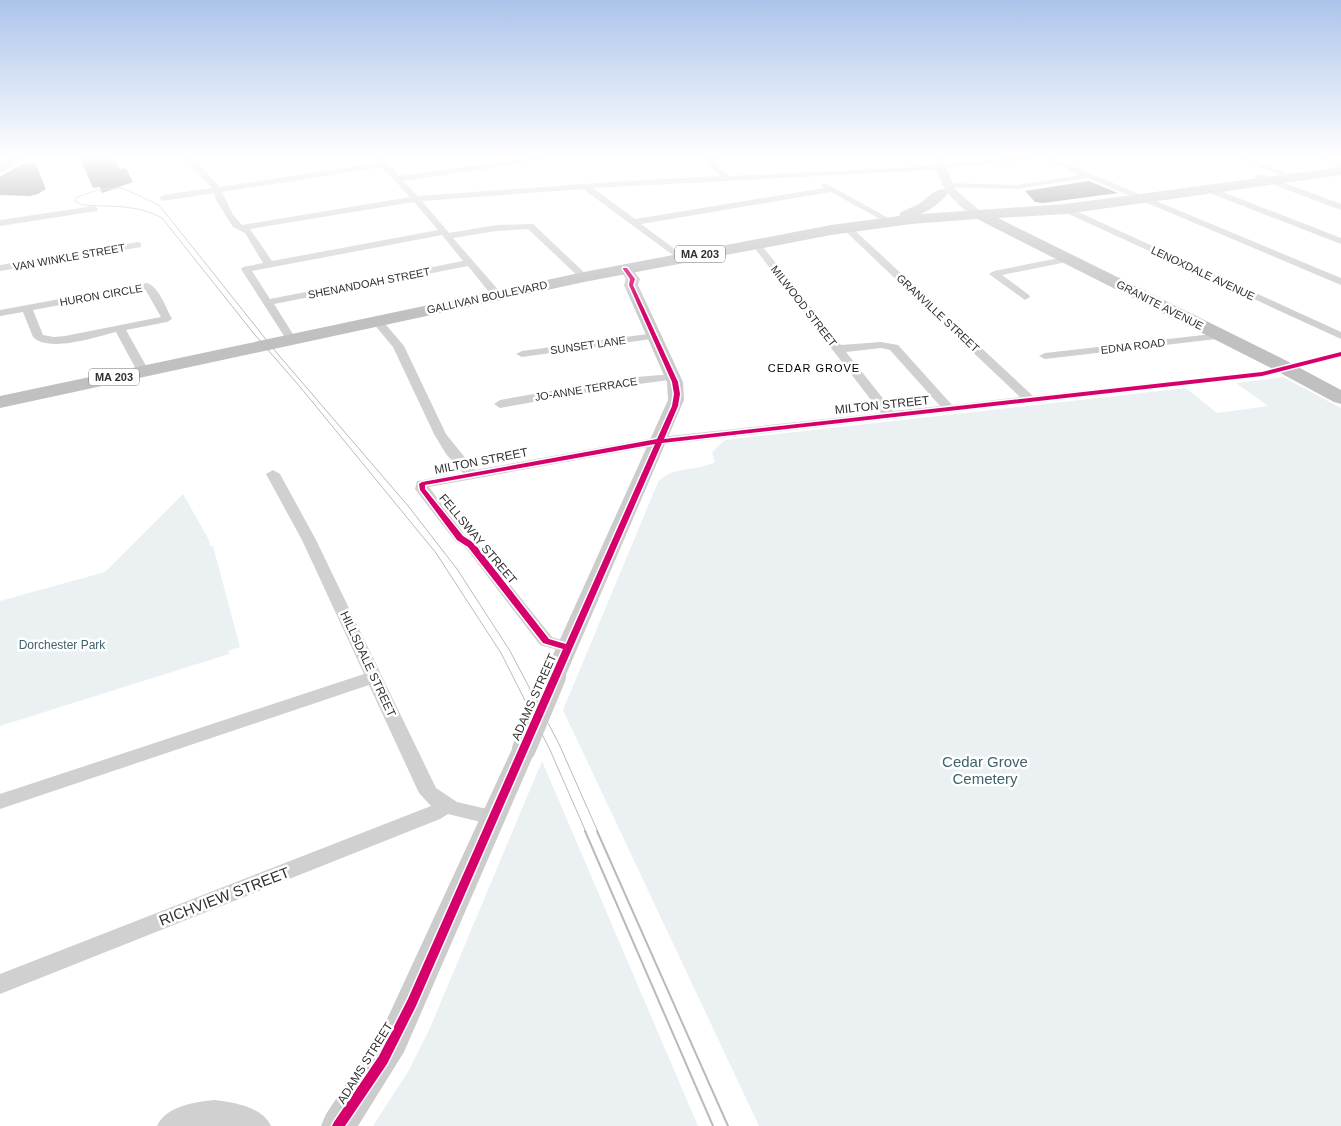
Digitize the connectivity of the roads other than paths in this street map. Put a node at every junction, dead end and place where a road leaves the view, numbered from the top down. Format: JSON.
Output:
{"nodes":[{"id":1,"x":84,"y":211,"type":"edge"},
{"id":2,"x":227,"y":211,"type":"edge"},
{"id":3,"x":345,"y":211,"type":"edge"},
{"id":4,"x":426,"y":211,"type":"edge"},
{"id":5,"x":619,"y":211,"type":"edge"},
{"id":6,"x":706,"y":211,"type":"edge"},
{"id":7,"x":870,"y":211,"type":"edge"},
{"id":8,"x":915,"y":211,"type":"edge"},
{"id":9,"x":965,"y":211,"type":"edge"},
{"id":10,"x":991,"y":211,"type":"edge"},
{"id":11,"x":1046,"y":211,"type":"edge"},
{"id":12,"x":1068,"y":211,"type":"edge"},
{"id":13,"x":1170,"y":211,"type":"edge"},
{"id":14,"x":1263,"y":211,"type":"edge"},
{"id":15,"x":977,"y":214,"type":"junction"},
{"id":16,"x":890,"y":221,"type":"junction"},
{"id":17,"x":635,"y":222,"type":"junction"},
{"id":18,"x":0,"y":223,"type":"edge"},
{"id":19,"x":243,"y":227,"type":"junction"},
{"id":20,"x":846,"y":227,"type":"junction"},
{"id":21,"x":445,"y":234,"type":"junction"},
{"id":22,"x":1341,"y":241,"type":"edge"},
{"id":23,"x":756,"y":244,"type":"junction"},
{"id":24,"x":138,"y":245,"type":"dead end"},
{"id":25,"x":676,"y":259,"type":"junction"},
{"id":26,"x":1069,"y":259,"type":"junction"},
{"id":27,"x":469,"y":263,"type":"junction"},
{"id":28,"x":269,"y":264,"type":"junction"},
{"id":29,"x":0,"y":268,"type":"edge"},
{"id":30,"x":619,"y":270,"type":"junction"},
{"id":31,"x":584,"y":276,"type":"junction"},
{"id":32,"x":1341,"y":282,"type":"edge"},
{"id":33,"x":632,"y":285,"type":"junction"},
{"id":34,"x":497,"y":295,"type":"junction"},
{"id":35,"x":1025,"y":297,"type":"dead end"},
{"id":36,"x":268,"y":302,"type":"junction"},
{"id":37,"x":27,"y":308,"type":"junction"},
{"id":38,"x":0,"y":313,"type":"edge"},
{"id":39,"x":377,"y":321,"type":"junction"},
{"id":40,"x":119,"y":328,"type":"junction"},
{"id":41,"x":655,"y":336,"type":"junction"},
{"id":42,"x":1221,"y":336,"type":"junction"},
{"id":43,"x":1341,"y":336,"type":"edge"},
{"id":44,"x":291,"y":339,"type":"junction"},
{"id":45,"x":838,"y":349,"type":"junction"},
{"id":46,"x":522,"y":354,"type":"dead end"},
{"id":47,"x":1341,"y":354,"type":"edge"},
{"id":48,"x":1045,"y":356,"type":"dead end"},
{"id":49,"x":1287,"y":369,"type":"junction"},
{"id":50,"x":143,"y":371,"type":"junction"},
{"id":51,"x":672,"y":377,"type":"junction"},
{"id":52,"x":1341,"y":398,"type":"edge"},
{"id":53,"x":1030,"y":400,"type":"junction"},
{"id":54,"x":0,"y":402,"type":"edge"},
{"id":55,"x":500,"y":404,"type":"dead end"},
{"id":56,"x":949,"y":408,"type":"junction"},
{"id":57,"x":888,"y":415,"type":"junction"},
{"id":58,"x":659,"y":441,"type":"junction"},
{"id":59,"x":273,"y":474,"type":"dead end"},
{"id":60,"x":470,"y":474,"type":"junction"},
{"id":61,"x":427,"y":483,"type":"joint"},
{"id":62,"x":568,"y":648,"type":"junction"},
{"id":63,"x":374,"y":677,"type":"junction"},
{"id":64,"x":0,"y":802,"type":"edge"},
{"id":65,"x":446,"y":806,"type":"junction"},
{"id":66,"x":493,"y":817,"type":"junction"},
{"id":67,"x":0,"y":984,"type":"edge"},
{"id":68,"x":170,"y":1126,"type":"edge"},
{"id":69,"x":258,"y":1126,"type":"edge"},
{"id":70,"x":338,"y":1126,"type":"edge"}],
"edges":[{"from":1,"to":18,"type":"street"},
{"from":2,"to":19,"type":"street"},
{"from":3,"to":19,"type":"street"},
{"from":4,"to":21,"type":"street"},
{"from":5,"to":17,"type":"street"},
{"from":6,"to":17,"type":"street"},
{"from":7,"to":16,"type":"street"},
{"from":8,"to":16,"type":"highway"},
{"from":9,"to":15,"type":"main road"},
{"from":10,"to":15,"type":"highway","name":"GALLIVAN BOULEVARD","number":"MA 203"},
{"from":11,"to":15,"type":"highway","name":"GALLIVAN BOULEVARD","number":"MA 203"},
{"from":12,"to":43,"type":"street","name":"LENOXDALE AVENUE"},
{"from":13,"to":32,"type":"street"},
{"from":14,"to":22,"type":"street"},
{"from":15,"to":16,"type":"highway","name":"GALLIVAN BOULEVARD","number":"MA 203"},
{"from":15,"to":26,"type":"highway","name":"GRANITE AVENUE"},
{"from":16,"to":20,"type":"highway","name":"GALLIVAN BOULEVARD","number":"MA 203"},
{"from":17,"to":25,"type":"street"},
{"from":19,"to":28,"type":"street"},
{"from":20,"to":23,"type":"highway","name":"GALLIVAN BOULEVARD","number":"MA 203"},
{"from":20,"to":53,"type":"street","name":"GRANVILLE STREET"},
{"from":21,"to":27,"type":"street"},
{"from":21,"to":28,"type":"street"},
{"from":21,"to":31,"type":"street"},
{"from":23,"to":25,"type":"highway","name":"GALLIVAN BOULEVARD","number":"MA 203"},
{"from":23,"to":45,"type":"street","name":"MILWOOD STREET"},
{"from":24,"to":29,"type":"street","name":"VAN WINKLE STREET"},
{"from":25,"to":30,"type":"highway","name":"GALLIVAN BOULEVARD","number":"MA 203"},
{"from":25,"to":33,"type":"highway"},
{"from":26,"to":35,"type":"street"},
{"from":26,"to":42,"type":"highway","name":"GRANITE AVENUE"},
{"from":27,"to":34,"type":"street"},
{"from":27,"to":36,"type":"street","name":"SHENANDOAH STREET"},
{"from":28,"to":36,"type":"street"},
{"from":30,"to":31,"type":"highway","name":"GALLIVAN BOULEVARD","number":"MA 203"},
{"from":30,"to":33,"type":"main road"},
{"from":31,"to":34,"type":"highway","name":"GALLIVAN BOULEVARD","number":"MA 203"},
{"from":33,"to":41,"type":"main road","name":"ADAMS STREET"},
{"from":34,"to":39,"type":"highway","name":"GALLIVAN BOULEVARD","number":"MA 203"},
{"from":36,"to":44,"type":"street"},
{"from":37,"to":38,"type":"street","name":"HURON CIRCLE"},
{"from":37,"to":40,"type":"street","name":"HURON CIRCLE"},
{"from":37,"to":40,"type":"street","name":"HURON CIRCLE"},
{"from":39,"to":44,"type":"highway","name":"GALLIVAN BOULEVARD","number":"MA 203"},
{"from":39,"to":60,"type":"street"},
{"from":40,"to":50,"type":"street"},
{"from":41,"to":46,"type":"street","name":"SUNSET LANE"},
{"from":41,"to":51,"type":"main road","name":"ADAMS STREET"},
{"from":42,"to":48,"type":"street","name":"EDNA ROAD"},
{"from":42,"to":49,"type":"highway","name":"GRANITE AVENUE"},
{"from":44,"to":50,"type":"highway","name":"GALLIVAN BOULEVARD","number":"MA 203"},
{"from":45,"to":56,"type":"street"},
{"from":45,"to":57,"type":"street","name":"MILWOOD STREET"},
{"from":47,"to":49,"type":"street","name":"MILTON STREET"},
{"from":49,"to":52,"type":"highway","name":"GRANITE AVENUE"},
{"from":49,"to":53,"type":"street","name":"MILTON STREET"},
{"from":50,"to":54,"type":"highway","name":"GALLIVAN BOULEVARD","number":"MA 203"},
{"from":51,"to":55,"type":"street","name":"JO-ANNE TERRACE"},
{"from":51,"to":58,"type":"main road","name":"ADAMS STREET"},
{"from":53,"to":56,"type":"street","name":"MILTON STREET"},
{"from":56,"to":57,"type":"street","name":"MILTON STREET"},
{"from":57,"to":58,"type":"street","name":"MILTON STREET"},
{"from":58,"to":60,"type":"street","name":"MILTON STREET"},
{"from":58,"to":62,"type":"main road","name":"ADAMS STREET"},
{"from":59,"to":63,"type":"street","name":"HILLSDALE STREET"},
{"from":60,"to":61,"type":"street","name":"MILTON STREET"},
{"from":61,"to":62,"type":"street","name":"FELLSWAY STREET"},
{"from":62,"to":66,"type":"main road","name":"ADAMS STREET","bridge":true},
{"from":63,"to":64,"type":"street"},
{"from":63,"to":65,"type":"street","name":"HILLSDALE STREET"},
{"from":65,"to":66,"type":"street","name":"HILLSDALE STREET"},
{"from":65,"to":67,"type":"street","name":"RICHVIEW STREET"},
{"from":66,"to":70,"type":"main road","name":"ADAMS STREET"},
{"from":68,"to":69,"type":"street"}]}
